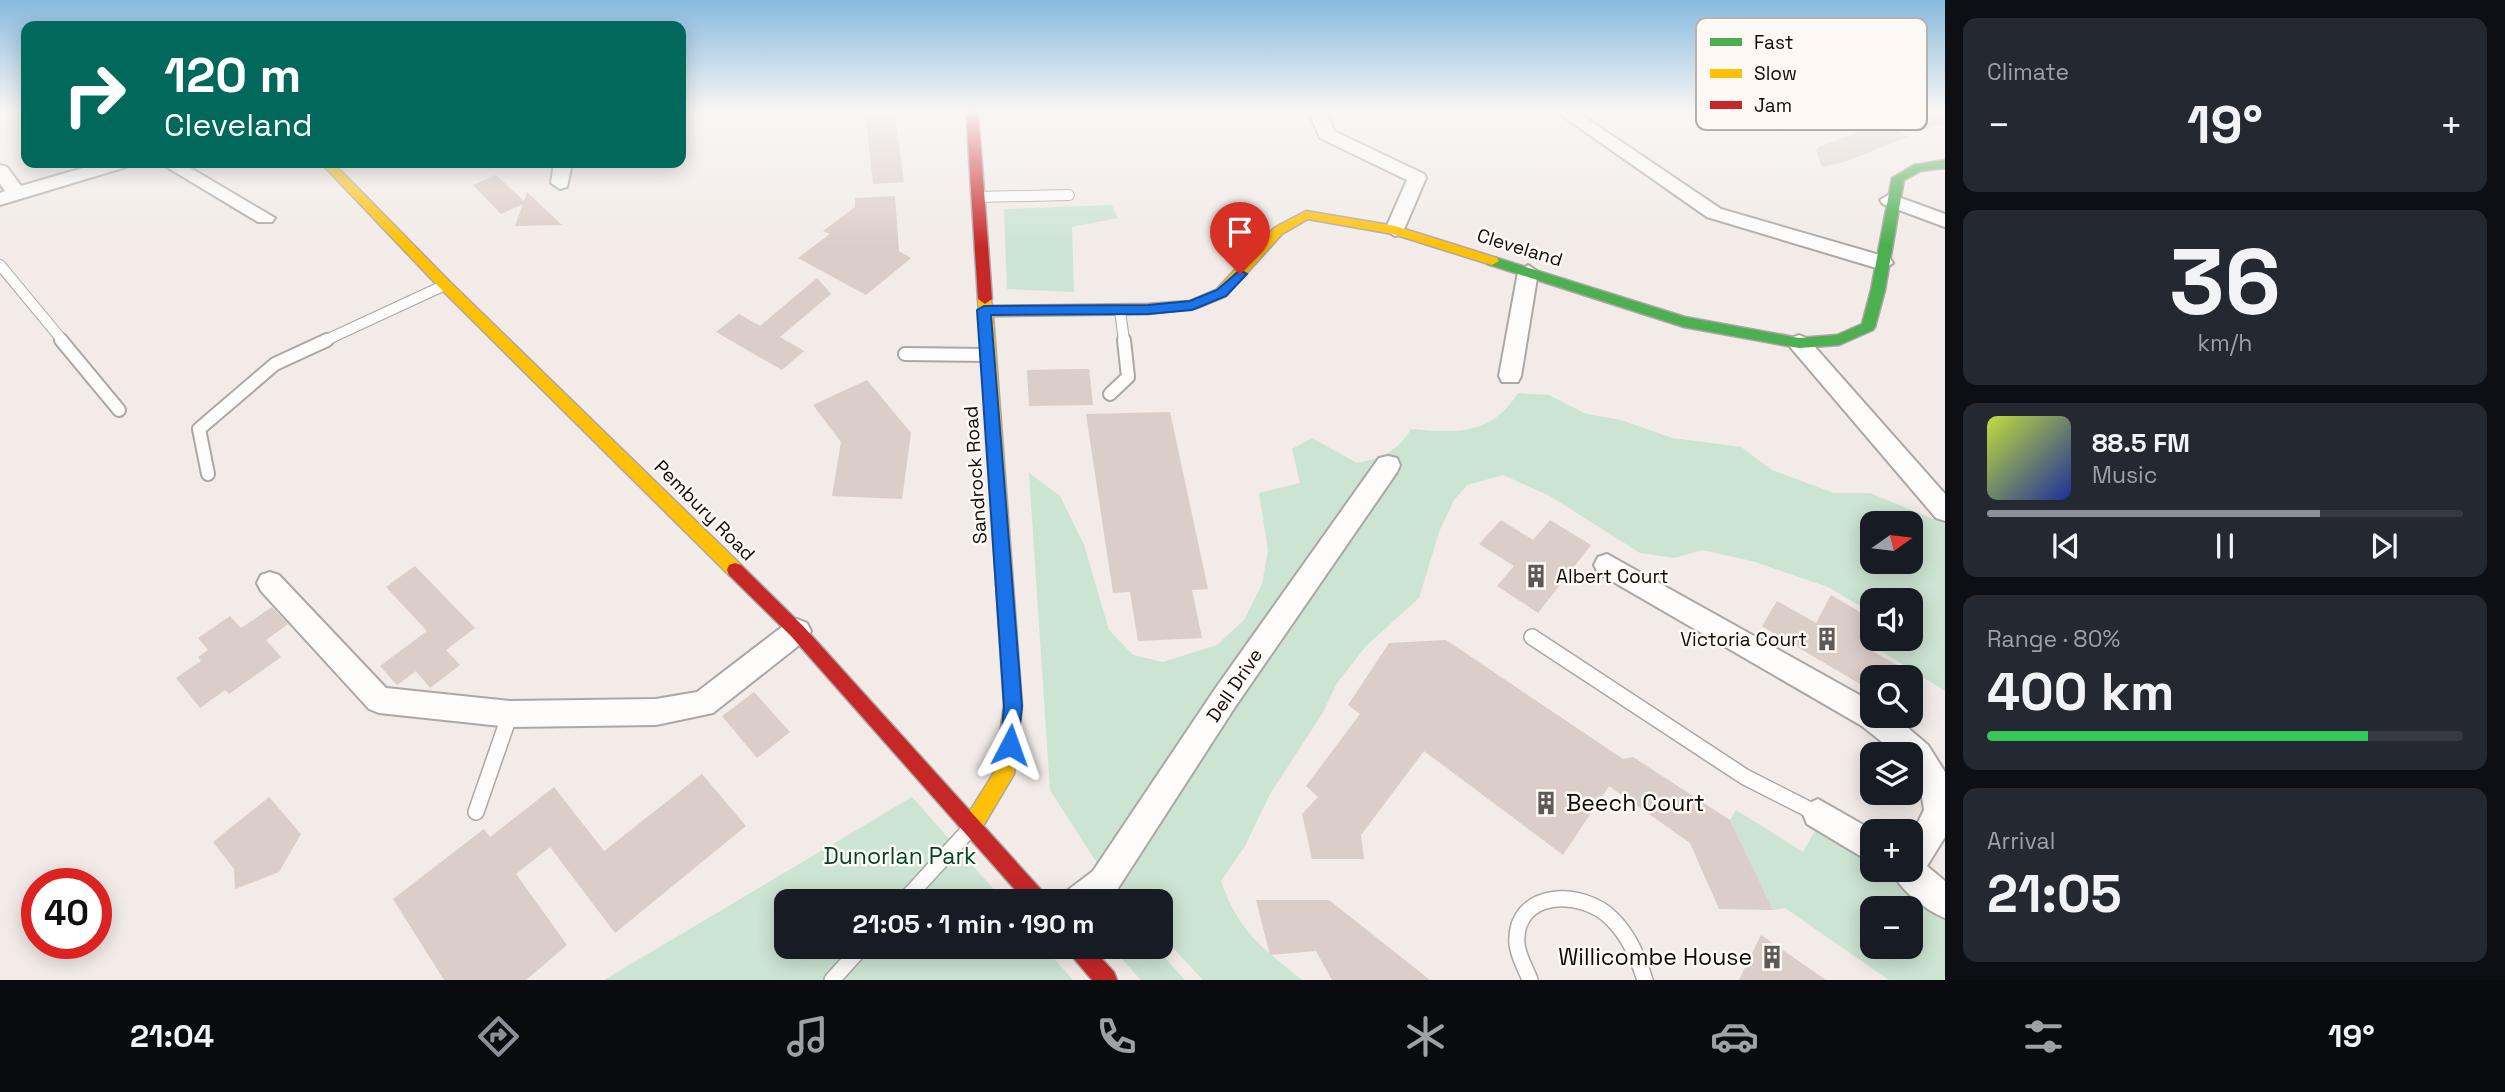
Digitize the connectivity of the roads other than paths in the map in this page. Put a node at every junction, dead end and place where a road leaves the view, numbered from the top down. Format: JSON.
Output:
{"nodes":[{"id":1,"x":975,"y":156,"type":"edge"},
{"id":2,"x":1371,"y":156,"type":"edge"},
{"id":3,"x":1630,"y":156,"type":"edge"},
{"id":4,"x":1945,"y":164,"type":"edge"},
{"id":5,"x":102,"y":168,"type":"edge"},
{"id":6,"x":178,"y":168,"type":"edge"},
{"id":7,"x":332,"y":168,"type":"edge"},
{"id":8,"x":562,"y":168,"type":"edge"},
{"id":9,"x":0,"y":171,"type":"edge"},
{"id":10,"x":560,"y":183,"type":"dead end"},
{"id":11,"x":1069,"y":195,"type":"dead end"},
{"id":12,"x":9,"y":196,"type":"edge"},
{"id":13,"x":978,"y":197,"type":"junction"},
{"id":14,"x":1890,"y":200,"type":"junction"},
{"id":15,"x":265,"y":218,"type":"dead end"},
{"id":16,"x":1945,"y":221,"type":"edge"},
{"id":17,"x":1395,"y":230,"type":"junction"},
{"id":18,"x":1883,"y":263,"type":"junction"},
{"id":19,"x":0,"y":265,"type":"edge"},
{"id":20,"x":1528,"y":272,"type":"junction"},
{"id":21,"x":445,"y":285,"type":"junction"},
{"id":22,"x":984,"y":310,"type":"junction"},
{"id":23,"x":1120,"y":310,"type":"junction"},
{"id":24,"x":1799,"y":343,"type":"junction"},
{"id":25,"x":905,"y":354,"type":"dead end"},
{"id":26,"x":987,"y":355,"type":"junction"},
{"id":27,"x":1510,"y":376,"type":"dead end"},
{"id":28,"x":1110,"y":394,"type":"dead end"},
{"id":29,"x":119,"y":410,"type":"dead end"},
{"id":30,"x":1388,"y":466,"type":"dead end"},
{"id":31,"x":208,"y":474,"type":"dead end"},
{"id":32,"x":1945,"y":511,"type":"edge"},
{"id":33,"x":1606,"y":565,"type":"dead end"},
{"id":34,"x":270,"y":583,"type":"dead end"},
{"id":35,"x":797,"y":631,"type":"junction"},
{"id":36,"x":1532,"y":637,"type":"dead end"},
{"id":37,"x":509,"y":714,"type":"junction"},
{"id":38,"x":476,"y":811,"type":"dead end"},
{"id":39,"x":1818,"y":814,"type":"joint"},
{"id":40,"x":972,"y":826,"type":"junction"},
{"id":41,"x":1860,"y":840,"type":"edge"},
{"id":42,"x":1923,"y":846,"type":"edge"},
{"id":43,"x":1921,"y":882,"type":"edge"},
{"id":44,"x":915,"y":889,"type":"edge"},
{"id":45,"x":1027,"y":889,"type":"edge"},
{"id":46,"x":1095,"y":889,"type":"edge"},
{"id":47,"x":1945,"y":902,"type":"edge"},
{"id":48,"x":851,"y":959,"type":"edge"},
{"id":49,"x":1088,"y":959,"type":"edge"},
{"id":50,"x":832,"y":980,"type":"edge"},
{"id":51,"x":1106,"y":980,"type":"edge"},
{"id":52,"x":1530,"y":980,"type":"edge"},
{"id":53,"x":1645,"y":980,"type":"edge"}],
"edges":[{"from":1,"to":13,"type":"street","name":"Sandrock Road"},
{"from":2,"to":17,"type":"street"},
{"from":3,"to":18,"type":"street"},
{"from":4,"to":14,"type":"street","name":"Cleveland"},
{"from":5,"to":12,"type":"street"},
{"from":6,"to":15,"type":"street"},
{"from":7,"to":21,"type":"street","name":"Pembury Road"},
{"from":8,"to":10,"type":"street"},
{"from":9,"to":12,"type":"street"},
{"from":11,"to":13,"type":"lane"},
{"from":13,"to":22,"type":"street","name":"Sandrock Road"},
{"from":14,"to":16,"type":"street"},
{"from":14,"to":18,"type":"street","name":"Cleveland"},
{"from":17,"to":20,"type":"street","name":"Cleveland"},
{"from":17,"to":23,"type":"street","name":"Cleveland"},
{"from":18,"to":24,"type":"street","name":"Cleveland"},
{"from":19,"to":29,"type":"lane"},
{"from":20,"to":24,"type":"street","name":"Cleveland"},
{"from":20,"to":27,"type":"street"},
{"from":21,"to":31,"type":"lane"},
{"from":21,"to":35,"type":"street","name":"Pembury Road"},
{"from":22,"to":23,"type":"street","name":"Cleveland"},
{"from":22,"to":26,"type":"street","name":"Sandrock Road"},
{"from":23,"to":28,"type":"lane"},
{"from":24,"to":32,"type":"street"},
{"from":25,"to":26,"type":"lane"},
{"from":26,"to":40,"type":"street","name":"Sandrock Road"},
{"from":30,"to":46,"type":"street","name":"Dell Drive"},
{"from":33,"to":42,"type":"street"},
{"from":34,"to":37,"type":"street"},
{"from":35,"to":37,"type":"street"},
{"from":35,"to":40,"type":"street","name":"Pembury Road"},
{"from":36,"to":39,"type":"lane"},
{"from":37,"to":38,"type":"lane"},
{"from":39,"to":41,"type":"street"},
{"from":40,"to":44,"type":"lane"},
{"from":40,"to":45,"type":"street","name":"Pembury Road"},
{"from":43,"to":47,"type":"street"},
{"from":48,"to":50,"type":"lane"},
{"from":49,"to":51,"type":"street"},
{"from":52,"to":53,"type":"lane"}]}
